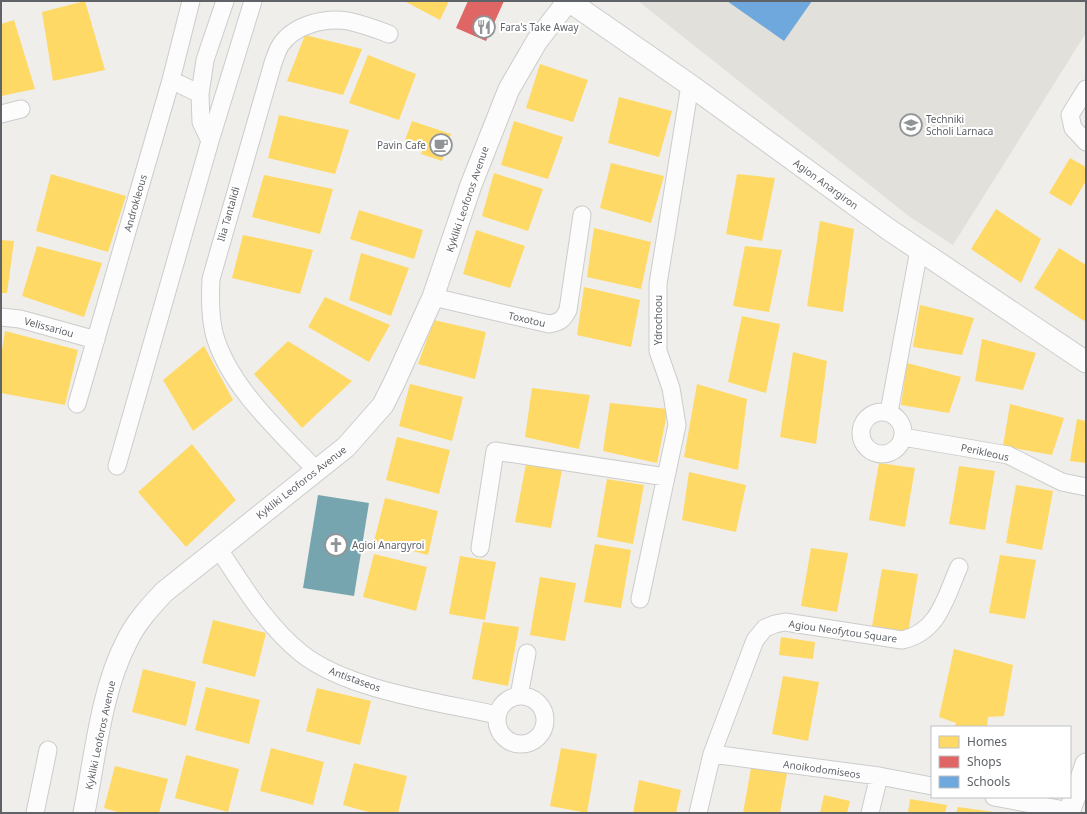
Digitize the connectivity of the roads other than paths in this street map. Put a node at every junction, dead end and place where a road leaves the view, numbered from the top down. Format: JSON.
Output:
{"nodes":[{"id":1,"x":191,"y":1,"type":"edge"},
{"id":2,"x":225,"y":1,"type":"edge"},
{"id":3,"x":253,"y":1,"type":"edge"},
{"id":4,"x":568,"y":1,"type":"edge"},
{"id":5,"x":390,"y":34,"type":"dead end"},
{"id":6,"x":171,"y":80,"type":"junction"},
{"id":7,"x":690,"y":85,"type":"junction"},
{"id":8,"x":1086,"y":88,"type":"edge"},
{"id":9,"x":200,"y":94,"type":"junction"},
{"id":10,"x":21,"y":109,"type":"dead end"},
{"id":11,"x":1,"y":114,"type":"edge"},
{"id":12,"x":210,"y":141,"type":"junction"},
{"id":13,"x":1086,"y":142,"type":"edge"},
{"id":14,"x":582,"y":215,"type":"dead end"},
{"id":15,"x":919,"y":250,"type":"junction"},
{"id":16,"x":433,"y":297,"type":"junction"},
{"id":17,"x":1,"y":317,"type":"edge"},
{"id":18,"x":96,"y":340,"type":"junction"},
{"id":19,"x":1086,"y":362,"type":"edge"},
{"id":20,"x":77,"y":404,"type":"dead end"},
{"id":21,"x":889,"y":412,"type":"junction"},
{"id":22,"x":903,"y":437,"type":"junction"},
{"id":23,"x":117,"y":466,"type":"dead end"},
{"id":24,"x":317,"y":471,"type":"junction"},
{"id":25,"x":666,"y":477,"type":"junction"},
{"id":26,"x":1086,"y":487,"type":"edge"},
{"id":27,"x":218,"y":548,"type":"junction"},
{"id":28,"x":480,"y":548,"type":"dead end"},
{"id":29,"x":959,"y":567,"type":"dead end"},
{"id":30,"x":640,"y":599,"type":"dead end"},
{"id":31,"x":527,"y":652,"type":"dead end"},
{"id":32,"x":519,"y":696,"type":"junction"},
{"id":33,"x":497,"y":716,"type":"junction"},
{"id":34,"x":48,"y":750,"type":"dead end"},
{"id":35,"x":712,"y":754,"type":"junction"},
{"id":36,"x":1086,"y":764,"type":"edge"},
{"id":37,"x":879,"y":776,"type":"junction"},
{"id":38,"x":931,"y":786,"type":"edge"},
{"id":39,"x":999,"y":798,"type":"edge"},
{"id":40,"x":1069,"y":812,"type":"edge"},
{"id":41,"x":35,"y":813,"type":"edge"},
{"id":42,"x":84,"y":813,"type":"edge"},
{"id":43,"x":698,"y":813,"type":"edge"},
{"id":44,"x":870,"y":813,"type":"edge"}],
"edges":[{"from":1,"to":6,"type":"street","name":"Androkleous"},
{"from":2,"to":9,"type":"street"},
{"from":3,"to":12,"type":"street"},
{"from":4,"to":7,"type":"street","name":"Agion Anargiron"},
{"from":4,"to":16,"type":"street","name":"Kykliki Leoforos Avenue"},
{"from":5,"to":24,"type":"street","name":"Ilia Tantalidi"},
{"from":6,"to":9,"type":"street"},
{"from":6,"to":18,"type":"street","name":"Androkleous"},
{"from":7,"to":15,"type":"street","name":"Agion Anargiron"},
{"from":7,"to":25,"type":"street","name":"Ydrochoou"},
{"from":8,"to":13,"type":"street"},
{"from":9,"to":12,"type":"street"},
{"from":10,"to":11,"type":"street"},
{"from":12,"to":23,"type":"street"},
{"from":14,"to":16,"type":"street","name":"Toxotou"},
{"from":15,"to":19,"type":"street","name":"Agion Anargiron"},
{"from":15,"to":21,"type":"street"},
{"from":16,"to":24,"type":"street","name":"Kykliki Leoforos Avenue"},
{"from":17,"to":18,"type":"street","name":"Velissariou"},
{"from":18,"to":20,"type":"street","name":"Androkleous"},
{"from":21,"to":22,"type":"street"},
{"from":21,"to":22,"type":"street"},
{"from":22,"to":26,"type":"street","name":"Perikleous"},
{"from":24,"to":27,"type":"street","name":"Kykliki Leoforos Avenue"},
{"from":25,"to":28,"type":"street"},
{"from":25,"to":30,"type":"street","name":"Ydrochoou"},
{"from":27,"to":33,"type":"street","name":"Antistaseos"},
{"from":27,"to":42,"type":"street","name":"Kykliki Leoforos Avenue"},
{"from":29,"to":35,"type":"street","name":"Agiou Neofytou Square"},
{"from":31,"to":32,"type":"street"},
{"from":32,"to":33,"type":"street"},
{"from":32,"to":33,"type":"street"},
{"from":34,"to":41,"type":"street"},
{"from":35,"to":37,"type":"street","name":"Anoikodomiseos"},
{"from":35,"to":43,"type":"street","name":"Agiou Neofytou Square"},
{"from":36,"to":40,"type":"street"},
{"from":37,"to":38,"type":"street","name":"Anoikodomiseos"},
{"from":37,"to":44,"type":"street"},
{"from":39,"to":40,"type":"street"}]}
